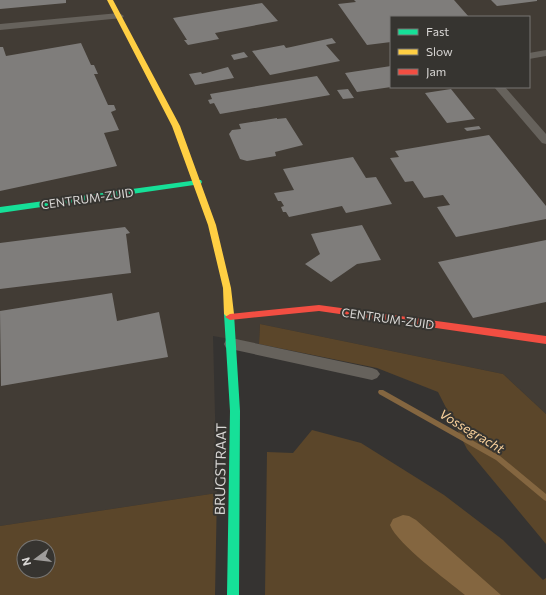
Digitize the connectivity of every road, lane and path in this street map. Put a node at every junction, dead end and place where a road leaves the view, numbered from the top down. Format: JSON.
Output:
{"nodes":[{"id":1,"x":110,"y":0,"type":"edge"},
{"id":2,"x":119,"y":16,"type":"junction"},
{"id":3,"x":0,"y":27,"type":"edge"},
{"id":4,"x":546,"y":53,"type":"edge"},
{"id":5,"x":530,"y":56,"type":"edge"},
{"id":6,"x":499,"y":88,"type":"edge"},
{"id":7,"x":546,"y":141,"type":"edge"},
{"id":8,"x":198,"y":182,"type":"junction"},
{"id":9,"x":0,"y":210,"type":"edge"},
{"id":10,"x":230,"y":317,"type":"junction"},
{"id":11,"x":546,"y":340,"type":"edge"},
{"id":12,"x":231,"y":344,"type":"junction"},
{"id":13,"x":372,"y":374,"type":"dead end"},
{"id":14,"x":233,"y":595,"type":"edge"}],
"edges":[{"from":1,"to":2,"type":"street"},
{"from":2,"to":3,"type":"street"},
{"from":2,"to":8,"type":"street"},
{"from":4,"to":5,"type":"street"},
{"from":6,"to":7,"type":"street"},
{"from":8,"to":9,"type":"street","name":"CENTRUM-ZUID"},
{"from":8,"to":10,"type":"street"},
{"from":10,"to":11,"type":"street","name":"CENTRUM-ZUID"},
{"from":10,"to":12,"type":"street"},
{"from":12,"to":13,"type":"street"},
{"from":12,"to":14,"type":"street","name":"BRUGSTRAAT"}]}
